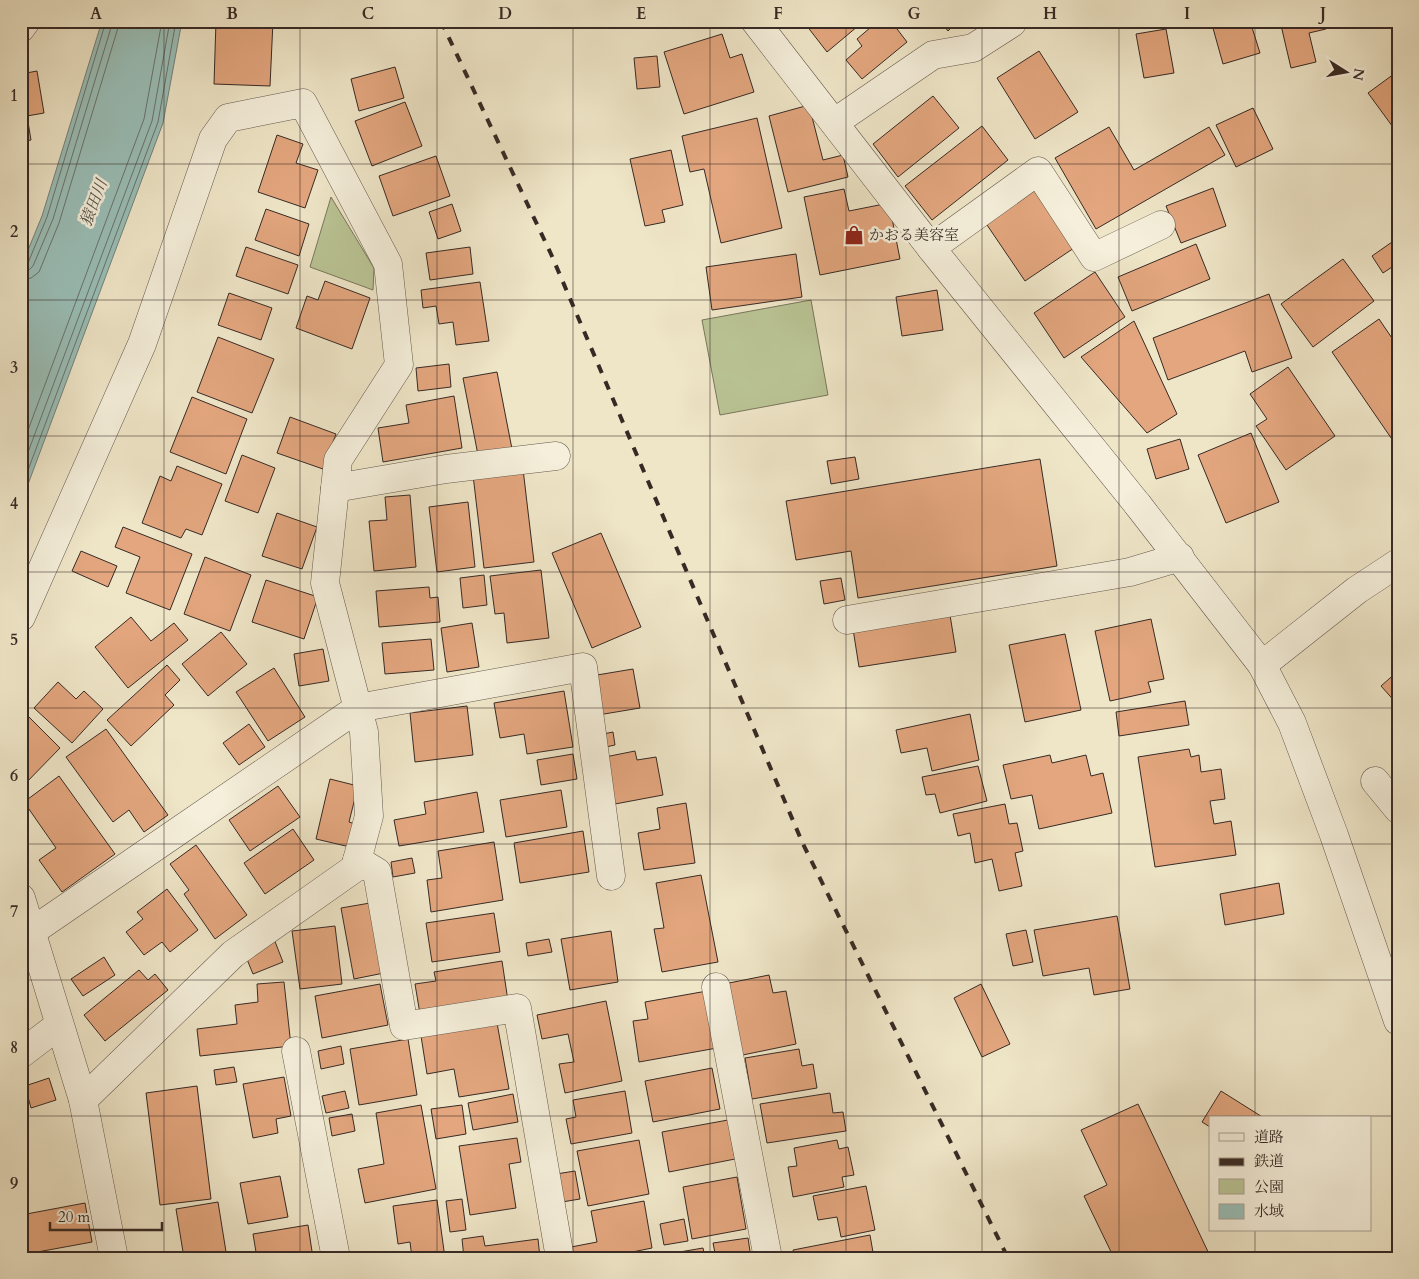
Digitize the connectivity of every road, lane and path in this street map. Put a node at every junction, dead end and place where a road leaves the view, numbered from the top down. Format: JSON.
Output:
{"nodes":[{"id":1,"x":26,"y":21,"type":"edge"},
{"id":2,"x":755,"y":21,"type":"edge"},
{"id":3,"x":1012,"y":23,"type":"dead end"},
{"id":4,"x":21,"y":28,"type":"edge"},
{"id":5,"x":835,"y":122,"type":"junction"},
{"id":6,"x":1161,"y":225,"type":"dead end"},
{"id":7,"x":931,"y":248,"type":"junction"},
{"id":8,"x":556,"y":456,"type":"dead end"},
{"id":9,"x":335,"y":488,"type":"junction"},
{"id":10,"x":1180,"y":557,"type":"junction"},
{"id":11,"x":1398,"y":563,"type":"edge"},
{"id":12,"x":21,"y":617,"type":"edge"},
{"id":13,"x":847,"y":620,"type":"dead end"},
{"id":14,"x":1262,"y":666,"type":"junction"},
{"id":15,"x":358,"y":708,"type":"junction"},
{"id":16,"x":1375,"y":781,"type":"dead end"},
{"id":17,"x":1398,"y":809,"type":"edge"},
{"id":18,"x":357,"y":860,"type":"junction"},
{"id":19,"x":612,"y":876,"type":"dead end"},
{"id":20,"x":21,"y":898,"type":"edge"},
{"id":21,"x":31,"y":932,"type":"junction"},
{"id":22,"x":716,"y":987,"type":"dead end"},
{"id":23,"x":1398,"y":1021,"type":"edge"},
{"id":24,"x":59,"y":1025,"type":"junction"},
{"id":25,"x":296,"y":1051,"type":"dead end"},
{"id":26,"x":21,"y":1054,"type":"edge"},
{"id":27,"x":83,"y":1100,"type":"junction"},
{"id":28,"x":114,"y":1258,"type":"edge"},
{"id":29,"x":336,"y":1258,"type":"edge"},
{"id":30,"x":560,"y":1258,"type":"edge"},
{"id":31,"x":768,"y":1258,"type":"edge"}],
"edges":[{"from":1,"to":4,"type":"street"},
{"from":2,"to":5,"type":"street"},
{"from":3,"to":5,"type":"street"},
{"from":5,"to":7,"type":"street"},
{"from":6,"to":7,"type":"street"},
{"from":7,"to":10,"type":"street"},
{"from":8,"to":9,"type":"street"},
{"from":9,"to":12,"type":"street"},
{"from":9,"to":15,"type":"street"},
{"from":10,"to":13,"type":"street"},
{"from":10,"to":14,"type":"street"},
{"from":11,"to":14,"type":"street"},
{"from":14,"to":23,"type":"street"},
{"from":15,"to":18,"type":"street"},
{"from":15,"to":19,"type":"street"},
{"from":15,"to":21,"type":"street"},
{"from":16,"to":17,"type":"street"},
{"from":18,"to":27,"type":"street"},
{"from":18,"to":30,"type":"street"},
{"from":20,"to":21,"type":"street"},
{"from":21,"to":24,"type":"street"},
{"from":22,"to":31,"type":"street"},
{"from":24,"to":26,"type":"street"},
{"from":24,"to":27,"type":"street"},
{"from":25,"to":29,"type":"street"},
{"from":27,"to":28,"type":"street"}]}
